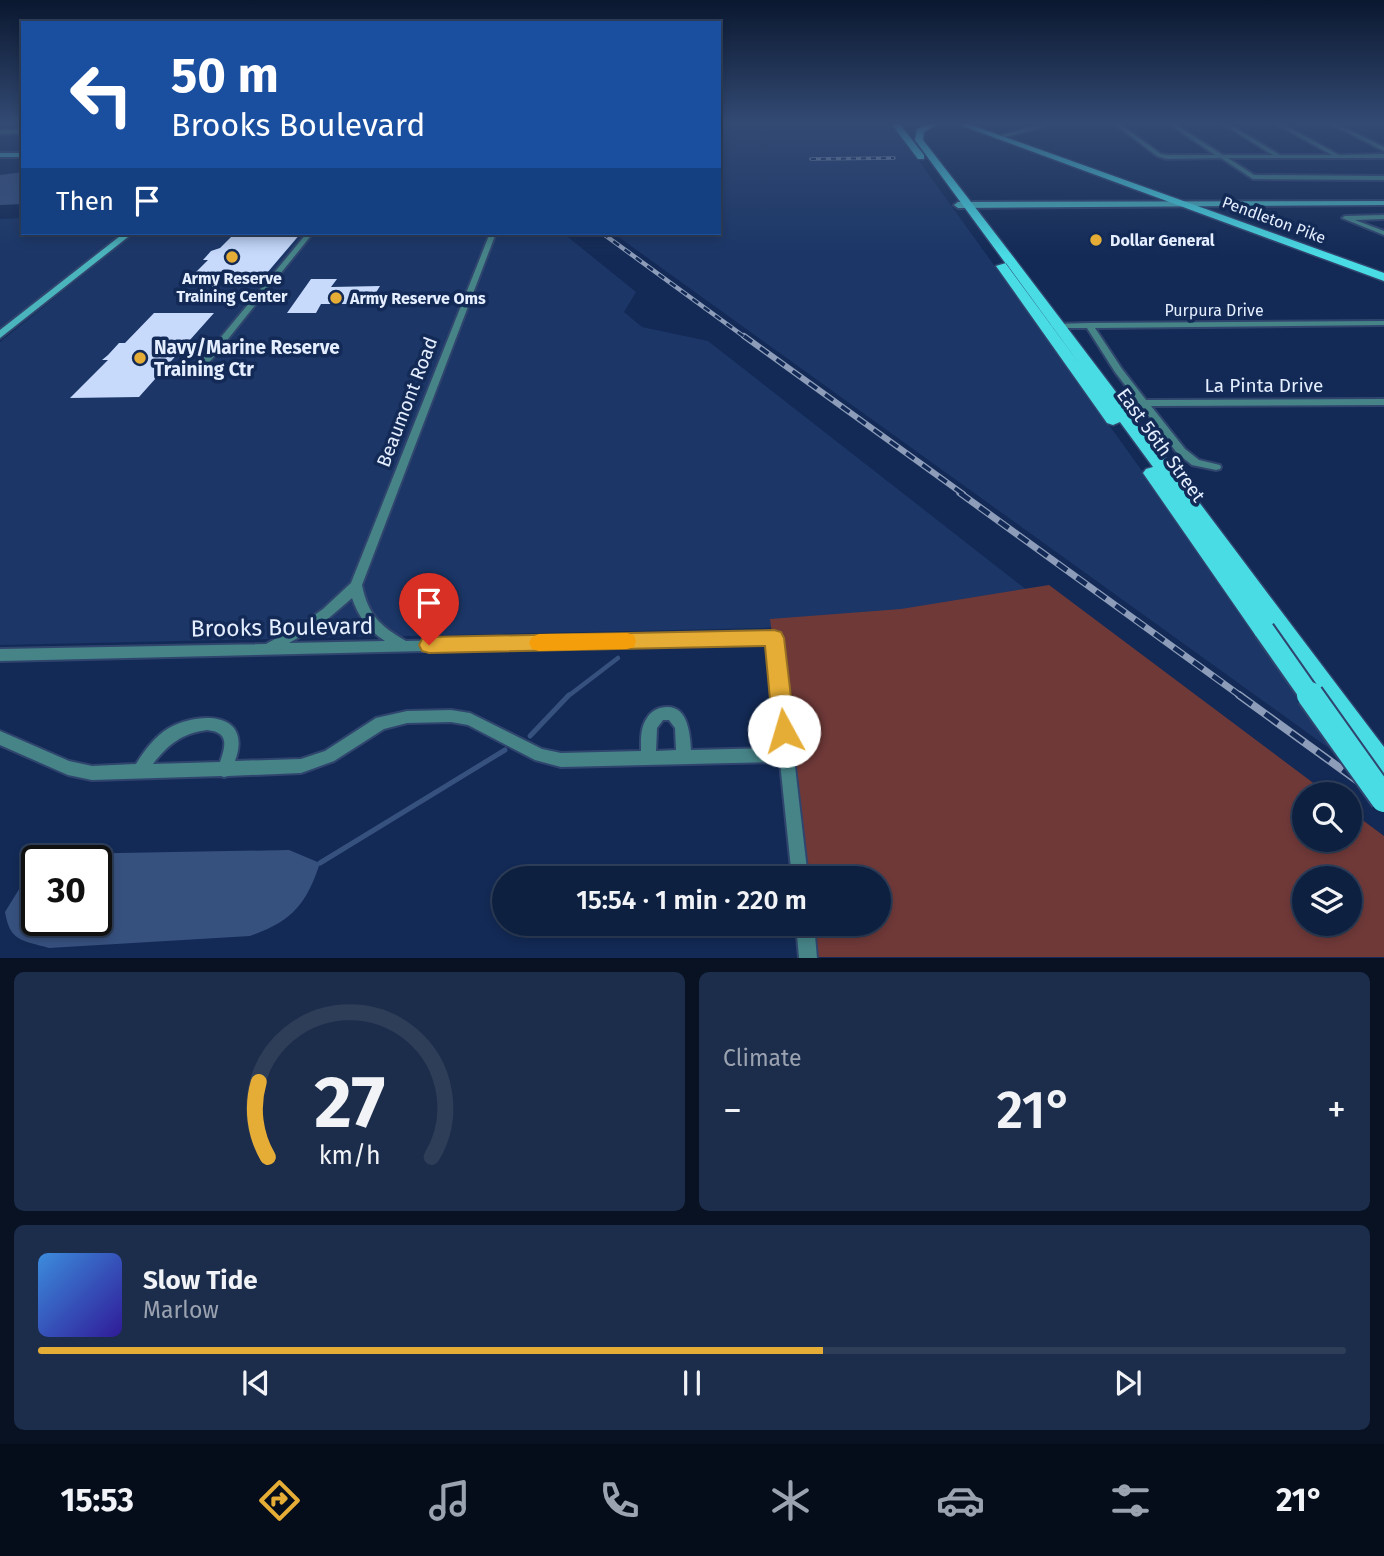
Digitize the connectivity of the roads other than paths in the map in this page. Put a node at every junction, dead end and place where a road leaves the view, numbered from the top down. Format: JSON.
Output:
{"nodes":[{"id":1,"x":932,"y":167,"type":"edge"},
{"id":2,"x":938,"y":167,"type":"edge"},
{"id":3,"x":1080,"y":167,"type":"edge"},
{"id":4,"x":1093,"y":167,"type":"edge"},
{"id":5,"x":1238,"y":167,"type":"edge"},
{"id":6,"x":1384,"y":178,"type":"edge"},
{"id":7,"x":1384,"y":203,"type":"edge"},
{"id":8,"x":1183,"y":204,"type":"junction"},
{"id":9,"x":1197,"y":204,"type":"junction"},
{"id":10,"x":965,"y":205,"type":"junction"},
{"id":11,"x":1384,"y":216,"type":"edge"},
{"id":12,"x":1384,"y":233,"type":"edge"},
{"id":13,"x":126,"y":235,"type":"edge"},
{"id":14,"x":308,"y":235,"type":"edge"},
{"id":15,"x":493,"y":235,"type":"edge"},
{"id":16,"x":1384,"y":270,"type":"edge"},
{"id":17,"x":1384,"y":276,"type":"edge"},
{"id":18,"x":1384,"y":323,"type":"edge"},
{"id":19,"x":1089,"y":325,"type":"junction"},
{"id":20,"x":1053,"y":326,"type":"junction"},
{"id":21,"x":0,"y":335,"type":"edge"},
{"id":22,"x":205,"y":362,"type":"dead end"},
{"id":23,"x":1384,"y":402,"type":"edge"},
{"id":24,"x":1144,"y":403,"type":"junction"},
{"id":25,"x":1216,"y":467,"type":"dead end"},
{"id":26,"x":356,"y":584,"type":"junction"},
{"id":27,"x":402,"y":646,"type":"junction"},
{"id":28,"x":265,"y":648,"type":"junction"},
{"id":29,"x":0,"y":655,"type":"edge"},
{"id":30,"x":0,"y":738,"type":"edge"},
{"id":31,"x":786,"y":755,"type":"junction"},
{"id":32,"x":684,"y":756,"type":"junction"},
{"id":33,"x":648,"y":758,"type":"junction"},
{"id":34,"x":1384,"y":767,"type":"edge"},
{"id":35,"x":224,"y":770,"type":"junction"},
{"id":36,"x":140,"y":771,"type":"junction"},
{"id":37,"x":1384,"y":799,"type":"edge"},
{"id":38,"x":799,"y":866,"type":"edge"},
{"id":39,"x":805,"y":936,"type":"edge"},
{"id":40,"x":808,"y":957,"type":"edge"}],
"edges":[{"from":1,"to":10,"type":"main road","name":"East 56th Street"},
{"from":2,"to":10,"type":"main road","name":"East 56th Street"},
{"from":3,"to":8,"type":"main road","name":"Pendleton Pike"},
{"from":4,"to":9,"type":"main road","name":"Pendleton Pike"},
{"from":5,"to":6,"type":"street"},
{"from":7,"to":9,"type":"street"},
{"from":8,"to":9,"type":"street"},
{"from":8,"to":10,"type":"street"},
{"from":8,"to":17,"type":"main road","name":"Pendleton Pike"},
{"from":9,"to":16,"type":"main road","name":"Pendleton Pike"},
{"from":10,"to":20,"type":"main road","name":"East 56th Street"},
{"from":11,"to":12,"type":"street"},
{"from":13,"to":21,"type":"street"},
{"from":14,"to":22,"type":"street"},
{"from":15,"to":26,"type":"street","name":"Beaumont Road"},
{"from":18,"to":19,"type":"street","name":"Purpura Drive"},
{"from":19,"to":20,"type":"street","name":"Purpura Drive"},
{"from":19,"to":24,"type":"street"},
{"from":20,"to":34,"type":"main road","name":"East 56th Street"},
{"from":20,"to":37,"type":"main road","name":"East 56th Street","bridge":true},
{"from":23,"to":24,"type":"street","name":"La Pinta Drive"},
{"from":24,"to":25,"type":"street"},
{"from":26,"to":27,"type":"street"},
{"from":26,"to":28,"type":"street","name":"Beaumont Road"},
{"from":27,"to":28,"type":"street","name":"Brooks Boulevard"},
{"from":27,"to":31,"type":"street","name":"Brooks Boulevard"},
{"from":28,"to":29,"type":"street","name":"Brooks Boulevard"},
{"from":30,"to":36,"type":"street"},
{"from":31,"to":32,"type":"street"},
{"from":31,"to":38,"type":"street"},
{"from":32,"to":33,"type":"street"},
{"from":32,"to":33,"type":"street"},
{"from":33,"to":35,"type":"street"},
{"from":35,"to":36,"type":"street"},
{"from":35,"to":36,"type":"street"},
{"from":39,"to":40,"type":"street"}]}
